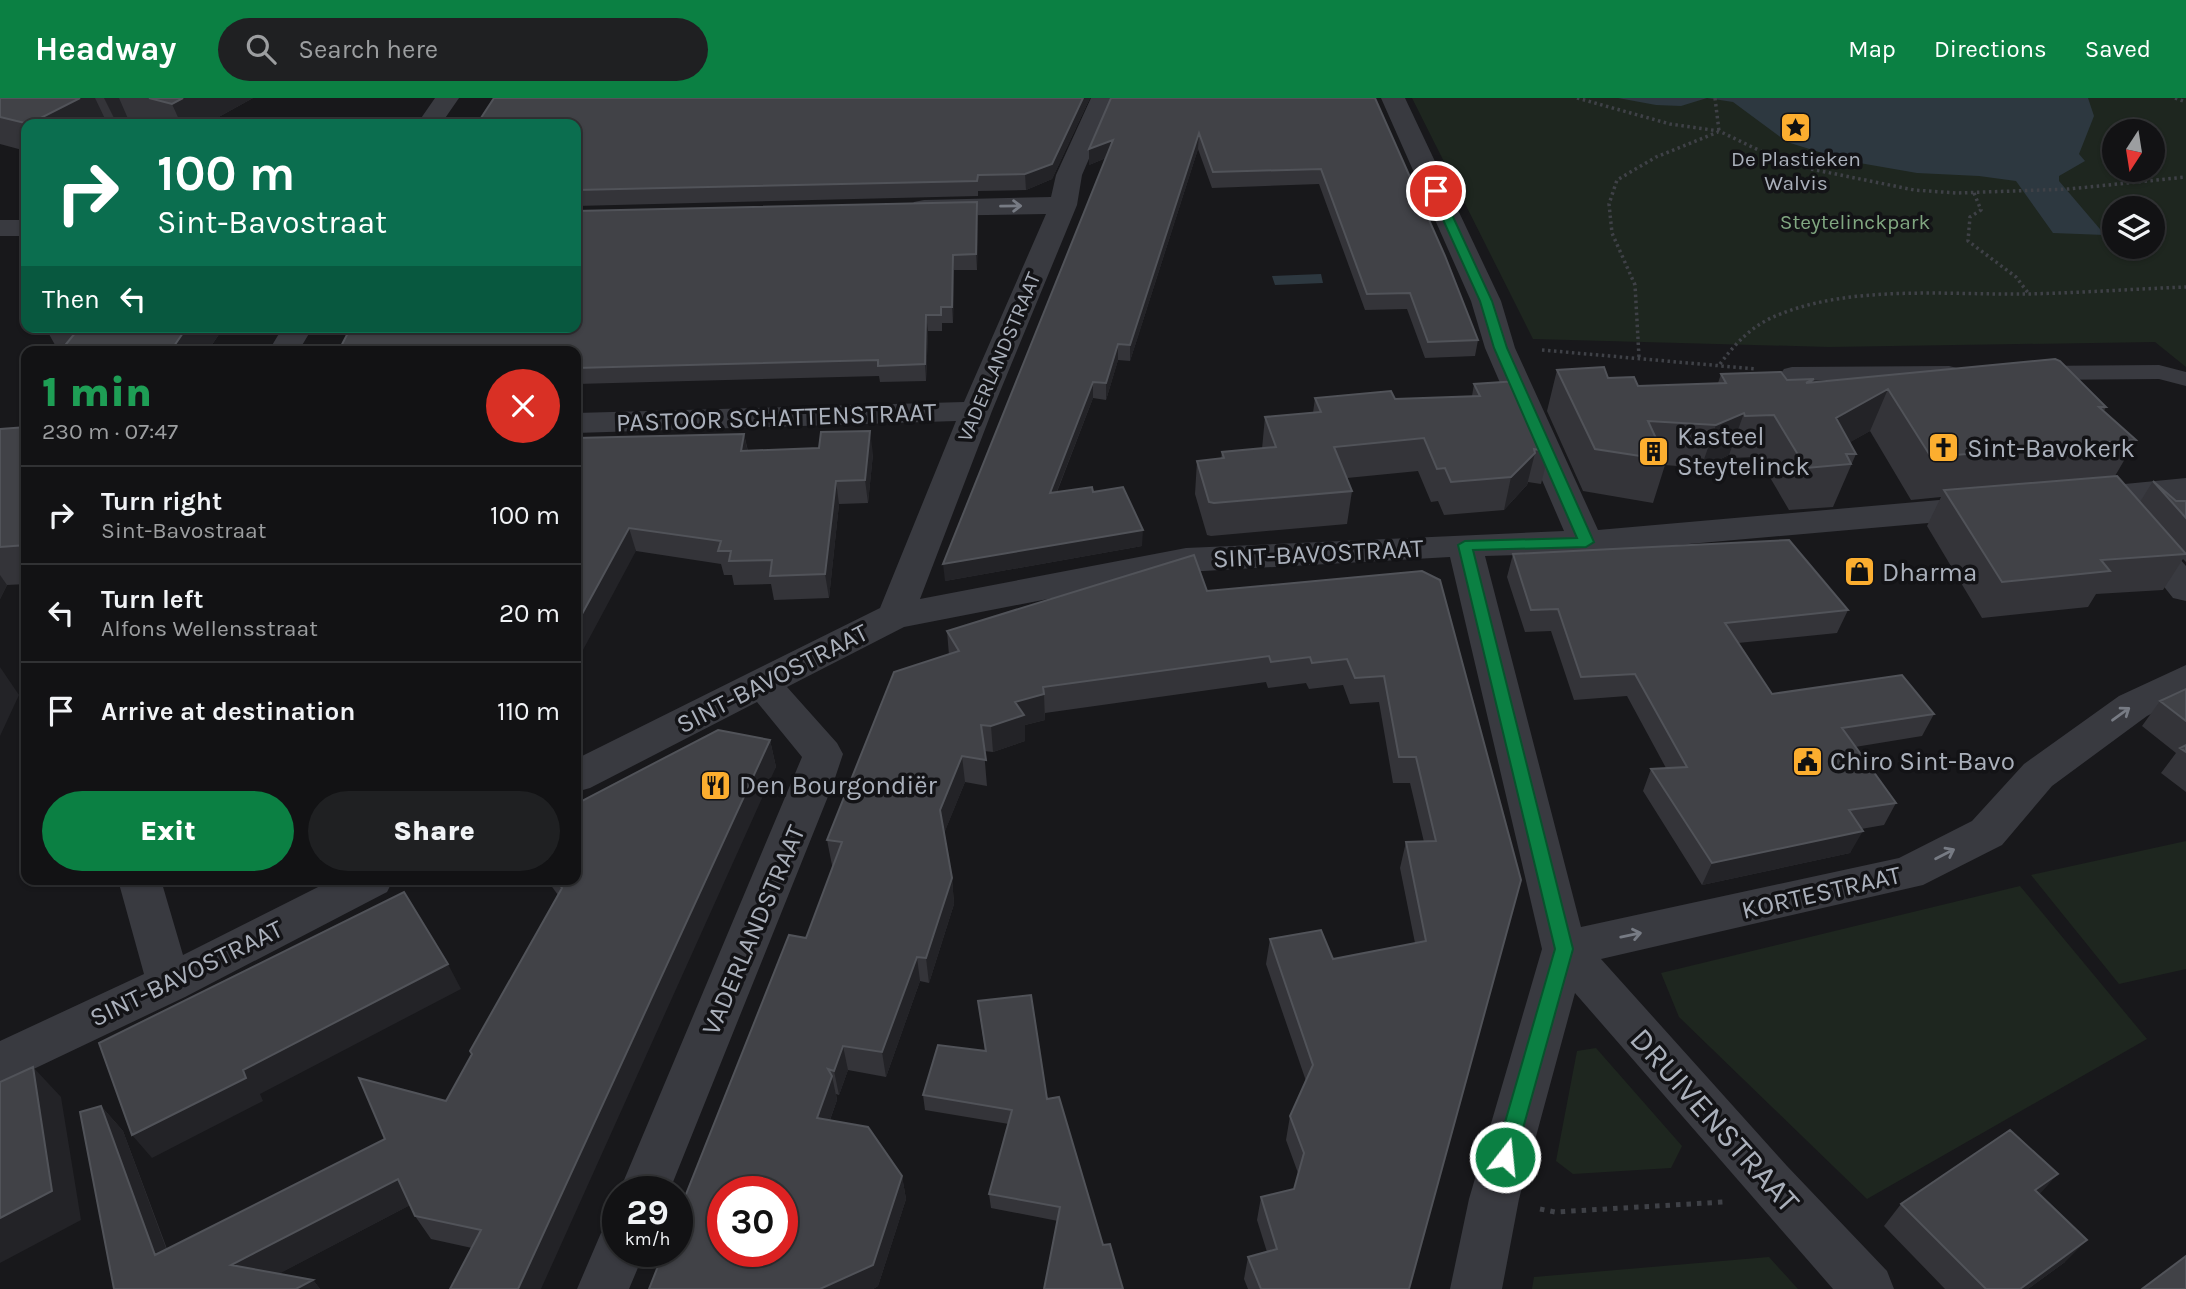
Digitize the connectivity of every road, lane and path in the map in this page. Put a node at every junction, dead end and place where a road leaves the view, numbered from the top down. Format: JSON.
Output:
{"nodes":[{"id":1,"x":447,"y":98,"type":"edge"},
{"id":2,"x":1102,"y":98,"type":"edge"},
{"id":3,"x":1392,"y":98,"type":"edge"},
{"id":4,"x":1577,"y":98,"type":"edge"},
{"id":5,"x":2175,"y":98,"type":"edge"},
{"id":6,"x":1715,"y":99,"type":"edge"},
{"id":7,"x":2186,"y":102,"type":"edge"},
{"id":8,"x":432,"y":119,"type":"edge"},
{"id":9,"x":1719,"y":131,"type":"junction"},
{"id":10,"x":2186,"y":177,"type":"edge"},
{"id":11,"x":1974,"y":193,"type":"junction"},
{"id":12,"x":1063,"y":205,"type":"junction"},
{"id":13,"x":896,"y":209,"type":"edge"},
{"id":14,"x":0,"y":228,"type":"edge"},
{"id":15,"x":21,"y":228,"type":"edge"},
{"id":16,"x":2186,"y":287,"type":"edge"},
{"id":17,"x":2029,"y":294,"type":"junction"},
{"id":18,"x":1500,"y":348,"type":"junction"},
{"id":19,"x":1639,"y":357,"type":"junction"},
{"id":20,"x":1720,"y":364,"type":"junction"},
{"id":21,"x":1969,"y":373,"type":"edge"},
{"id":22,"x":2010,"y":373,"type":"edge"},
{"id":23,"x":1792,"y":374,"type":"joint"},
{"id":24,"x":2186,"y":379,"type":"edge"},
{"id":25,"x":976,"y":411,"type":"junction"},
{"id":26,"x":581,"y":423,"type":"edge"},
{"id":27,"x":2186,"y":489,"type":"edge"},
{"id":28,"x":2107,"y":497,"type":"junction"},
{"id":29,"x":2052,"y":502,"type":"edge"},
{"id":30,"x":2012,"y":505,"type":"edge"},
{"id":31,"x":1586,"y":542,"type":"junction"},
{"id":32,"x":1465,"y":545,"type":"junction"},
{"id":33,"x":2186,"y":589,"type":"edge"},
{"id":34,"x":895,"y":616,"type":"junction"},
{"id":35,"x":2186,"y":679,"type":"edge"},
{"id":36,"x":762,"y":682,"type":"junction"},
{"id":37,"x":581,"y":774,"type":"edge"},
{"id":38,"x":140,"y":885,"type":"edge"},
{"id":39,"x":362,"y":885,"type":"edge"},
{"id":40,"x":1564,"y":949,"type":"junction"},
{"id":41,"x":169,"y":983,"type":"junction"},
{"id":42,"x":0,"y":1064,"type":"edge"},
{"id":43,"x":650,"y":1176,"type":"edge"},
{"id":44,"x":1769,"y":1182,"type":"junction"},
{"id":45,"x":1555,"y":1212,"type":"dead end"},
{"id":46,"x":612,"y":1267,"type":"edge"},
{"id":47,"x":603,"y":1289,"type":"edge"},
{"id":48,"x":1476,"y":1289,"type":"edge"},
{"id":49,"x":1868,"y":1289,"type":"edge"}],
"edges":[{"from":1,"to":8,"type":"street"},
{"from":2,"to":12,"type":"street","name":"VADERLANDSTRAAT"},
{"from":3,"to":18,"type":"street"},
{"from":4,"to":9,"type":"path"},
{"from":5,"to":7,"type":"path"},
{"from":6,"to":9,"type":"path"},
{"from":9,"to":11,"type":"path"},
{"from":9,"to":19,"type":"path"},
{"from":10,"to":11,"type":"path"},
{"from":11,"to":17,"type":"path"},
{"from":13,"to":12,"type":"street","one_way":true},
{"from":12,"to":25,"type":"street","name":"VADERLANDSTRAAT"},
{"from":14,"to":15,"type":"street"},
{"from":16,"to":17,"type":"path"},
{"from":17,"to":20,"type":"path"},
{"from":18,"to":19,"type":"path"},
{"from":18,"to":31,"type":"street"},
{"from":19,"to":20,"type":"path"},
{"from":20,"to":23,"type":"path"},
{"from":21,"to":23,"type":"lane"},
{"from":22,"to":24,"type":"lane"},
{"from":25,"to":26,"type":"street","name":"PASTOOR SCHATTENSTRAAT"},
{"from":25,"to":34,"type":"street","name":"VADERLANDSTRAAT"},
{"from":27,"to":28,"type":"street"},
{"from":28,"to":29,"type":"street"},
{"from":28,"to":33,"type":"street"},
{"from":30,"to":31,"type":"street","name":"SINT-BAVOSTRAAT"},
{"from":31,"to":32,"type":"street","name":"SINT-BAVOSTRAAT"},
{"from":32,"to":34,"type":"street","name":"SINT-BAVOSTRAAT"},
{"from":32,"to":40,"type":"street"},
{"from":34,"to":36,"type":"street","name":"SINT-BAVOSTRAAT"},
{"from":40,"to":35,"type":"street","name":"KORTESTRAAT","one_way":true},
{"from":36,"to":37,"type":"street","name":"SINT-BAVOSTRAAT"},
{"from":36,"to":43,"type":"street","name":"VADERLANDSTRAAT"},
{"from":38,"to":41,"type":"street"},
{"from":39,"to":41,"type":"street","name":"SINT-BAVOSTRAAT"},
{"from":40,"to":44,"type":"street","name":"DRUIVENSTRAAT"},
{"from":40,"to":48,"type":"street"},
{"from":41,"to":42,"type":"street","name":"SINT-BAVOSTRAAT"},
{"from":44,"to":45,"type":"path"},
{"from":44,"to":49,"type":"street","name":"DRUIVENSTRAAT"},
{"from":46,"to":47,"type":"street"}]}
